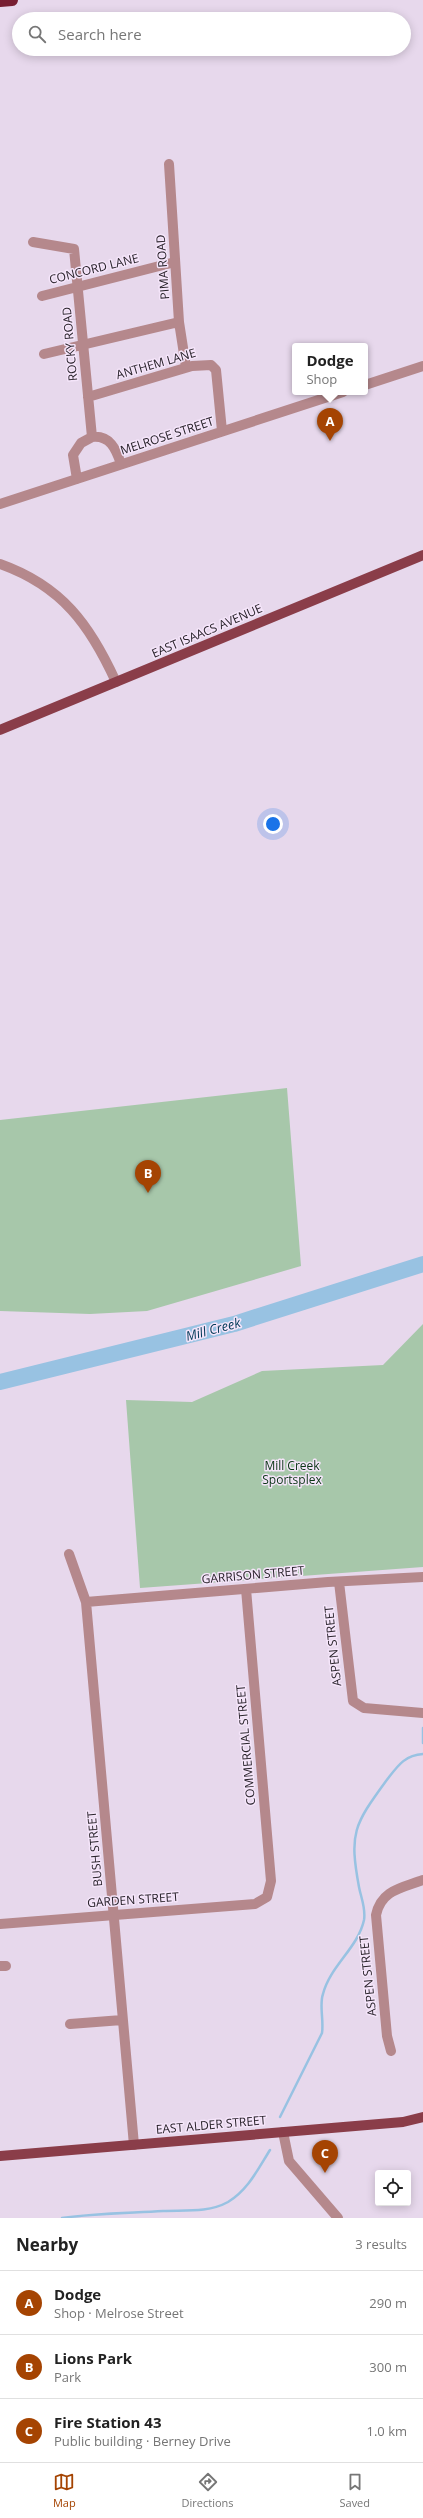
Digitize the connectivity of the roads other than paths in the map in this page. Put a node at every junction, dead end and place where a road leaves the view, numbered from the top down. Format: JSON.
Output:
{"nodes":[{"id":1,"x":12,"y":0,"type":"edge"},
{"id":2,"x":0,"y":1,"type":"edge"},
{"id":3,"x":169,"y":164,"type":"dead end"},
{"id":4,"x":33,"y":242,"type":"dead end"},
{"id":5,"x":175,"y":262,"type":"junction"},
{"id":6,"x":78,"y":287,"type":"junction"},
{"id":7,"x":42,"y":296,"type":"dead end"},
{"id":8,"x":179,"y":322,"type":"junction"},
{"id":9,"x":83,"y":345,"type":"junction"},
{"id":10,"x":44,"y":354,"type":"dead end"},
{"id":11,"x":423,"y":366,"type":"edge"},
{"id":12,"x":186,"y":367,"type":"junction"},
{"id":13,"x":368,"y":384,"type":"edge"},
{"id":14,"x":333,"y":395,"type":"edge"},
{"id":15,"x":88,"y":397,"type":"junction"},
{"id":16,"x":222,"y":431,"type":"junction"},
{"id":17,"x":92,"y":437,"type":"junction"},
{"id":18,"x":121,"y":464,"type":"junction"},
{"id":19,"x":76,"y":479,"type":"junction"},
{"id":20,"x":0,"y":504,"type":"edge"},
{"id":21,"x":423,"y":555,"type":"edge"},
{"id":22,"x":0,"y":564,"type":"edge"},
{"id":23,"x":116,"y":682,"type":"junction"},
{"id":24,"x":0,"y":730,"type":"edge"},
{"id":25,"x":69,"y":1554,"type":"dead end"},
{"id":26,"x":423,"y":1577,"type":"edge"},
{"id":27,"x":339,"y":1582,"type":"junction"},
{"id":28,"x":246,"y":1589,"type":"junction"},
{"id":29,"x":86,"y":1602,"type":"junction"},
{"id":30,"x":423,"y":1713,"type":"edge"},
{"id":31,"x":423,"y":1880,"type":"edge"},
{"id":32,"x":267,"y":1898,"type":"joint"},
{"id":33,"x":113,"y":1914,"type":"junction"},
{"id":34,"x":0,"y":1924,"type":"edge"},
{"id":35,"x":122,"y":2020,"type":"junction"},
{"id":36,"x":70,"y":2024,"type":"dead end"},
{"id":37,"x":391,"y":2051,"type":"dead end"},
{"id":38,"x":423,"y":2117,"type":"edge"},
{"id":39,"x":282,"y":2132,"type":"junction"},
{"id":40,"x":134,"y":2145,"type":"junction"},
{"id":41,"x":0,"y":2156,"type":"edge"},
{"id":42,"x":338,"y":2218,"type":"edge"}],
"edges":[{"from":1,"to":2,"type":"highway"},
{"from":3,"to":5,"type":"street","name":"PIMA ROAD"},
{"from":4,"to":6,"type":"street","name":"ROCKY ROAD"},
{"from":5,"to":6,"type":"street","name":"CONCORD LANE"},
{"from":5,"to":8,"type":"street","name":"PIMA ROAD"},
{"from":6,"to":7,"type":"street","name":"CONCORD LANE"},
{"from":6,"to":9,"type":"street","name":"ROCKY ROAD"},
{"from":8,"to":9,"type":"street"},
{"from":8,"to":12,"type":"street","name":"PIMA ROAD"},
{"from":9,"to":10,"type":"street"},
{"from":9,"to":15,"type":"street","name":"ROCKY ROAD"},
{"from":11,"to":13,"type":"street"},
{"from":12,"to":15,"type":"street","name":"ANTHEM LANE"},
{"from":12,"to":16,"type":"street","name":"ANTHEM LANE"},
{"from":14,"to":16,"type":"street","name":"MELROSE STREET"},
{"from":15,"to":17,"type":"street","name":"ROCKY ROAD"},
{"from":16,"to":18,"type":"street","name":"MELROSE STREET"},
{"from":17,"to":18,"type":"street"},
{"from":17,"to":19,"type":"street"},
{"from":18,"to":19,"type":"street","name":"MELROSE STREET"},
{"from":19,"to":20,"type":"street","name":"MELROSE STREET"},
{"from":21,"to":23,"type":"main road","name":"EAST ISAACS AVENUE"},
{"from":22,"to":23,"type":"street"},
{"from":23,"to":24,"type":"main road","name":"EAST ISAACS AVENUE"},
{"from":25,"to":29,"type":"street","name":"BUSH STREET"},
{"from":26,"to":27,"type":"street","name":"GARRISON STREET"},
{"from":27,"to":28,"type":"street","name":"GARRISON STREET"},
{"from":27,"to":30,"type":"street","name":"ASPEN STREET"},
{"from":28,"to":29,"type":"street","name":"GARRISON STREET"},
{"from":28,"to":32,"type":"street","name":"COMMERCIAL STREET"},
{"from":29,"to":33,"type":"street","name":"BUSH STREET"},
{"from":31,"to":37,"type":"street","name":"ASPEN STREET"},
{"from":32,"to":33,"type":"street","name":"GARDEN STREET"},
{"from":33,"to":34,"type":"street","name":"GARDEN STREET"},
{"from":33,"to":35,"type":"street","name":"BUSH STREET"},
{"from":35,"to":36,"type":"street"},
{"from":35,"to":40,"type":"street","name":"BUSH STREET"},
{"from":38,"to":39,"type":"main road","name":"EAST ALDER STREET"},
{"from":39,"to":40,"type":"main road","name":"EAST ALDER STREET"},
{"from":39,"to":42,"type":"street"},
{"from":40,"to":41,"type":"main road","name":"EAST ALDER STREET"}]}
